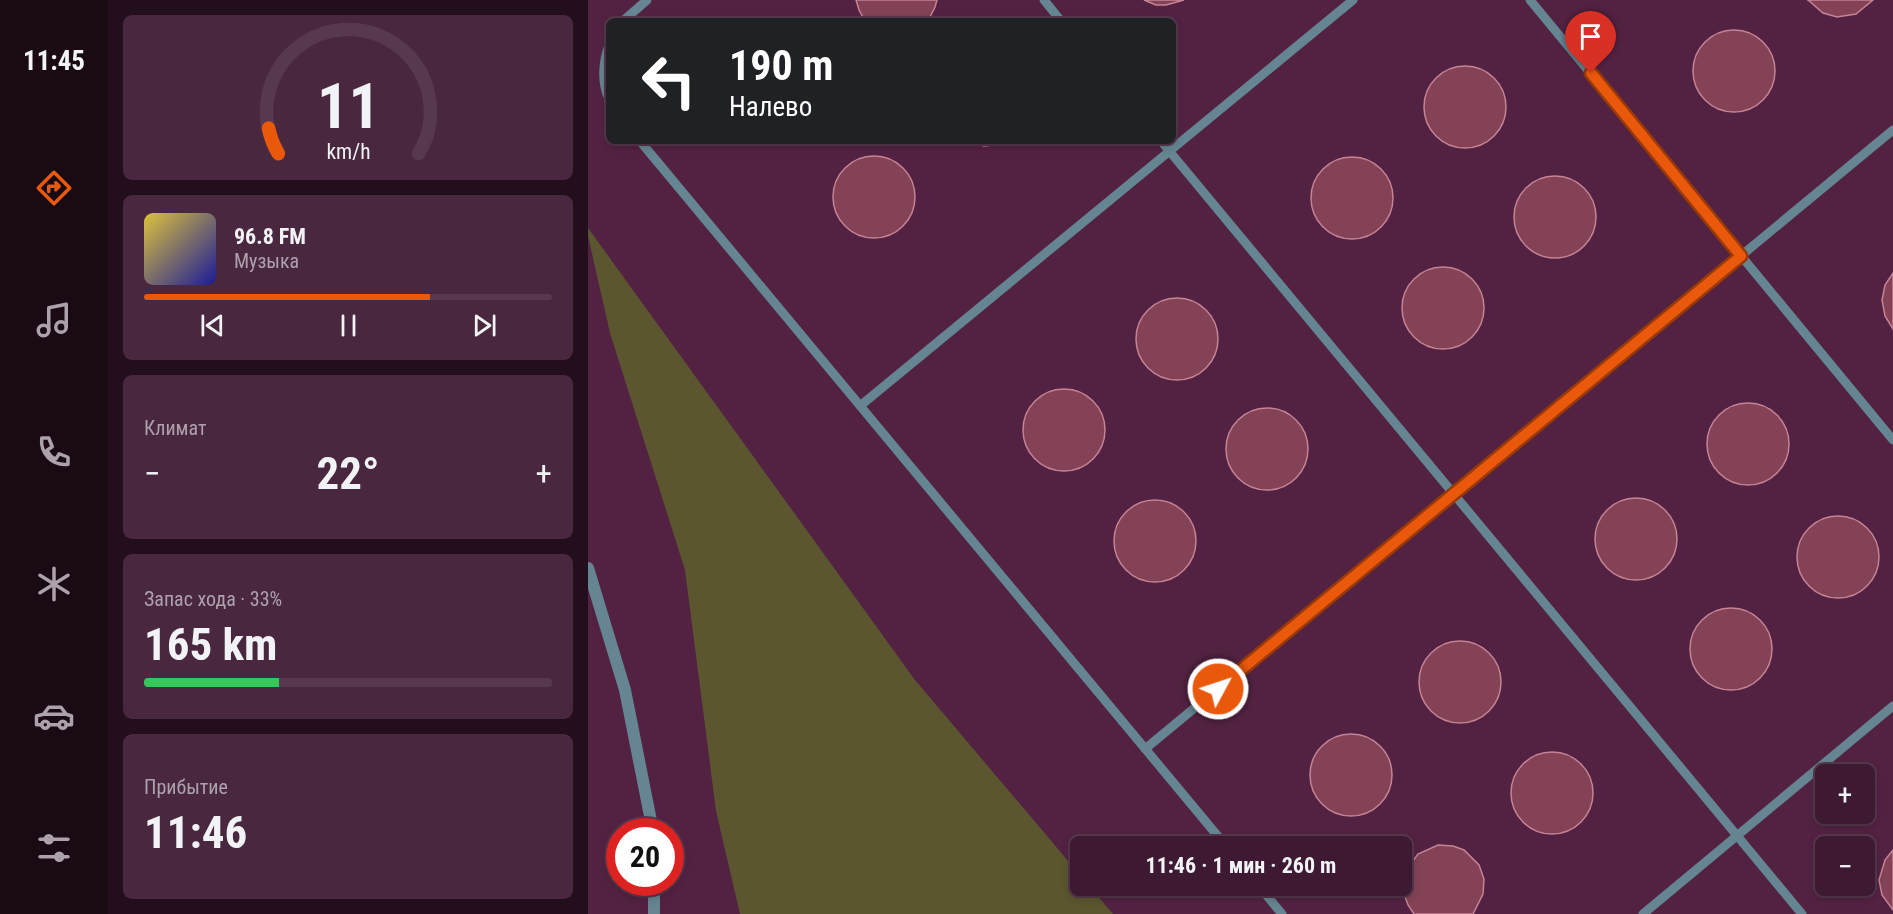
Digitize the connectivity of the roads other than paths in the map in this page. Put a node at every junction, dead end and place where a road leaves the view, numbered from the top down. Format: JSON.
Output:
{"nodes":[{"id":1,"x":647,"y":0,"type":"edge"},
{"id":2,"x":1044,"y":0,"type":"edge"},
{"id":3,"x":1353,"y":0,"type":"edge"},
{"id":4,"x":1530,"y":0,"type":"edge"},
{"id":5,"x":626,"y":18,"type":"edge"},
{"id":6,"x":1059,"y":18,"type":"edge"},
{"id":7,"x":606,"y":52,"type":"edge"},
{"id":8,"x":606,"y":86,"type":"edge"},
{"id":9,"x":1893,"y":130,"type":"edge"},
{"id":10,"x":642,"y":144,"type":"edge"},
{"id":11,"x":1163,"y":144,"type":"edge"},
{"id":12,"x":1169,"y":151,"type":"junction"},
{"id":13,"x":1741,"y":256,"type":"junction"},
{"id":14,"x":860,"y":406,"type":"junction"},
{"id":15,"x":1893,"y":440,"type":"edge"},
{"id":16,"x":1454,"y":494,"type":"junction"},
{"id":17,"x":588,"y":568,"type":"edge"},
{"id":18,"x":1893,"y":706,"type":"edge"},
{"id":19,"x":1145,"y":749,"type":"junction"},
{"id":20,"x":650,"y":818,"type":"edge"},
{"id":21,"x":1218,"y":836,"type":"edge"},
{"id":22,"x":1737,"y":836,"type":"junction"},
{"id":23,"x":654,"y":896,"type":"edge"},
{"id":24,"x":1267,"y":896,"type":"edge"},
{"id":25,"x":654,"y":914,"type":"edge"},
{"id":26,"x":1282,"y":914,"type":"edge"},
{"id":27,"x":1643,"y":914,"type":"edge"},
{"id":28,"x":1802,"y":914,"type":"edge"}],
"edges":[{"from":1,"to":5,"type":"lane"},
{"from":2,"to":6,"type":"lane"},
{"from":3,"to":12,"type":"lane"},
{"from":4,"to":13,"type":"lane"},
{"from":7,"to":8,"type":"lane"},
{"from":9,"to":13,"type":"lane"},
{"from":10,"to":14,"type":"lane"},
{"from":11,"to":12,"type":"lane"},
{"from":12,"to":14,"type":"lane"},
{"from":12,"to":16,"type":"lane"},
{"from":13,"to":15,"type":"lane"},
{"from":13,"to":16,"type":"lane"},
{"from":14,"to":19,"type":"lane"},
{"from":16,"to":19,"type":"lane"},
{"from":16,"to":22,"type":"lane"},
{"from":17,"to":20,"type":"street"},
{"from":18,"to":22,"type":"lane"},
{"from":19,"to":21,"type":"lane"},
{"from":22,"to":27,"type":"lane"},
{"from":22,"to":28,"type":"lane"},
{"from":23,"to":25,"type":"street"},
{"from":24,"to":26,"type":"lane"}]}
